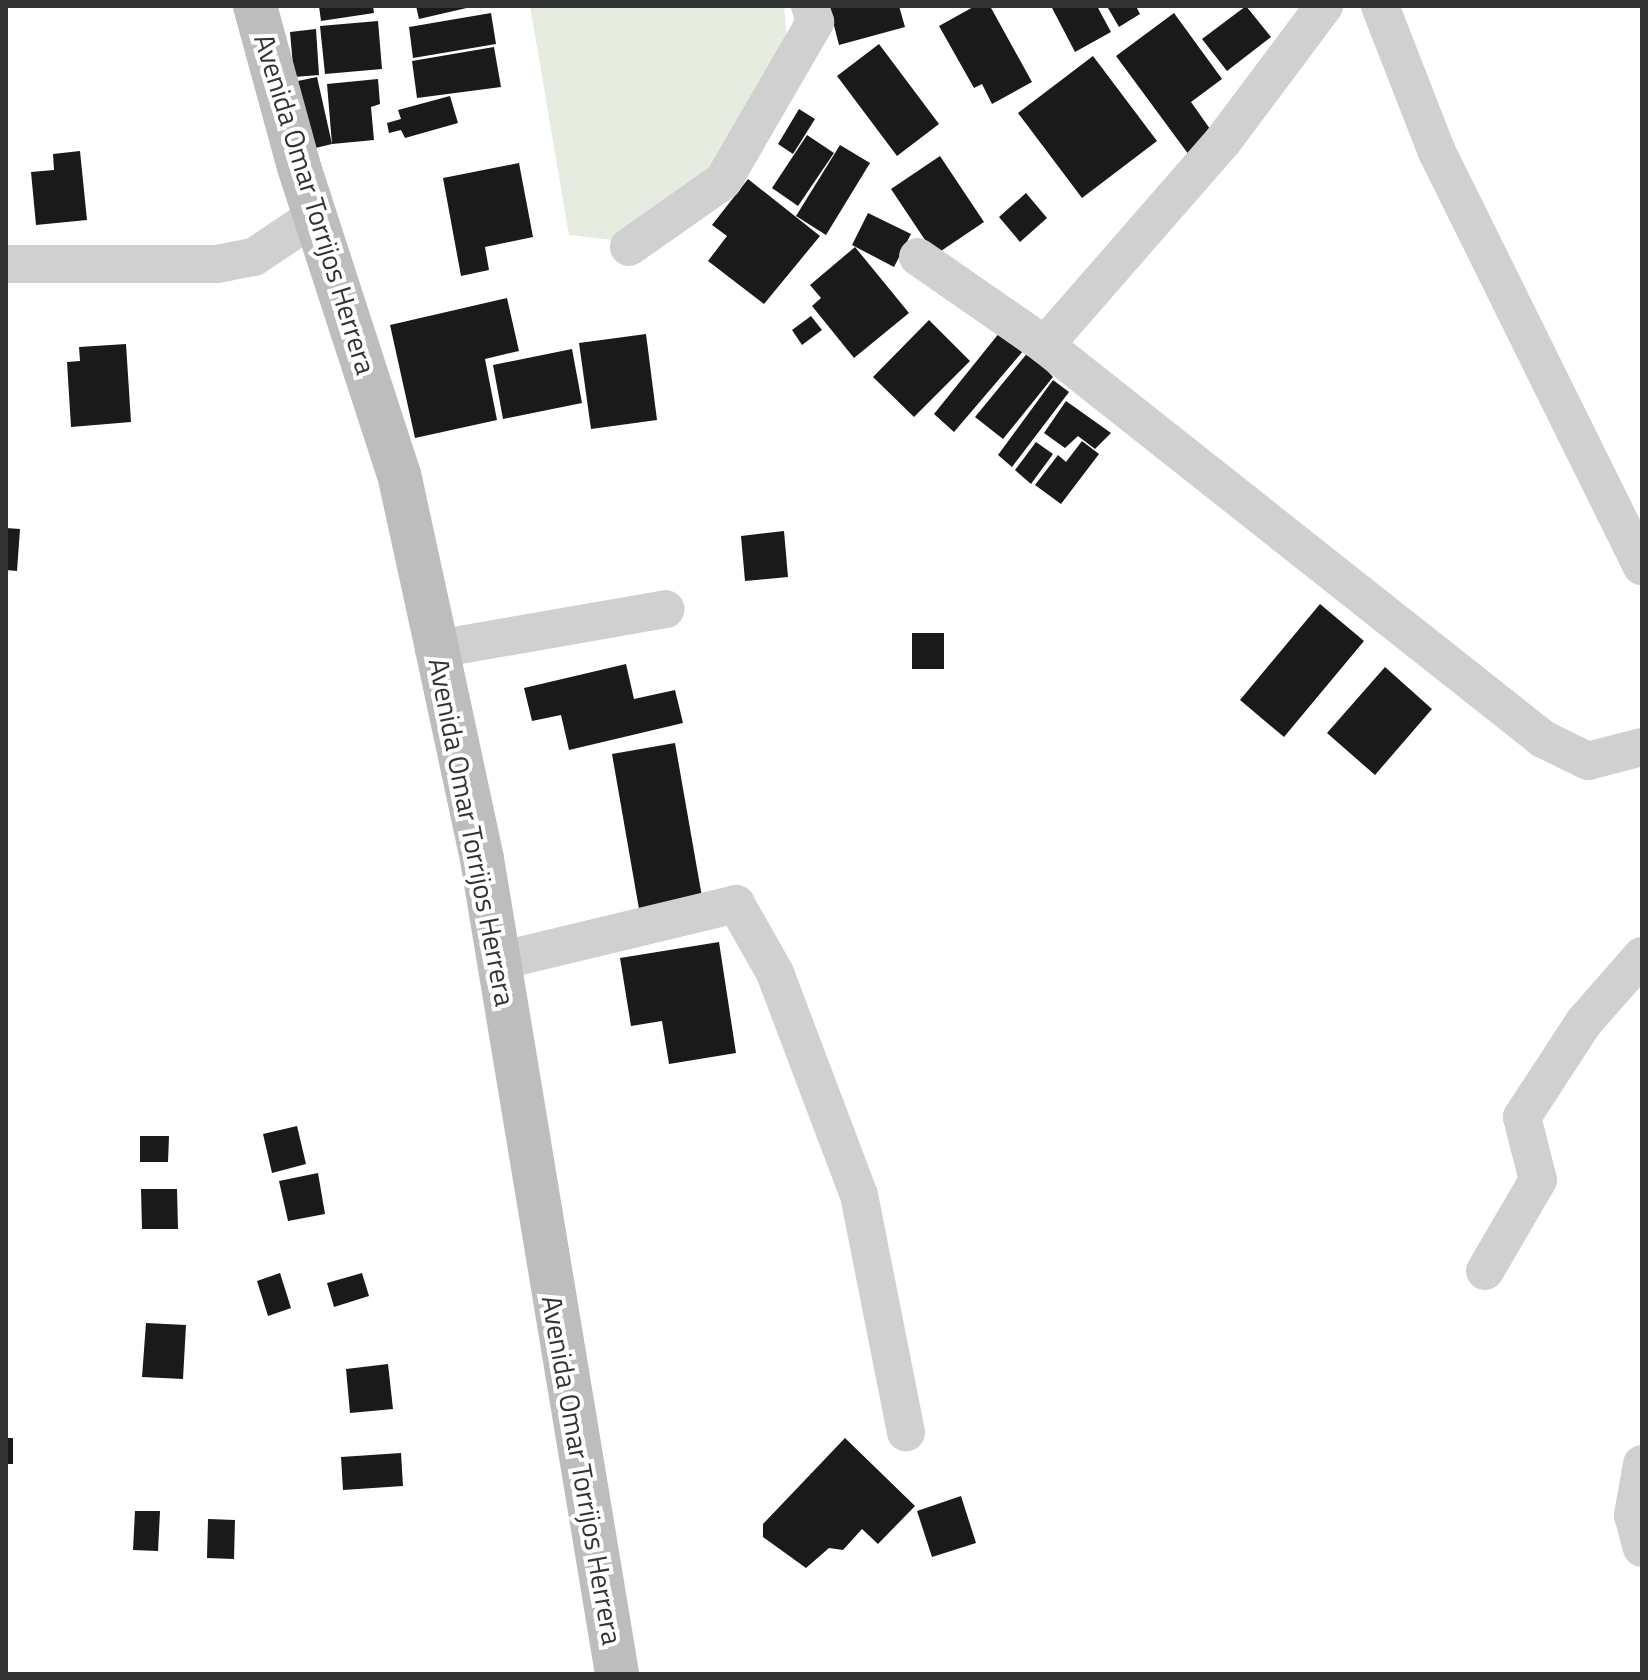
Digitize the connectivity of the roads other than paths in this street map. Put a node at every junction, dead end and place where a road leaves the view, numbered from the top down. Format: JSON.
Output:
{"nodes":[{"id":1,"x":255,"y":6,"type":"edge"},
{"id":2,"x":810,"y":6,"type":"edge"},
{"id":3,"x":1324,"y":6,"type":"edge"},
{"id":4,"x":1380,"y":6,"type":"edge"},
{"id":5,"x":315,"y":216,"type":"junction"},
{"id":6,"x":629,"y":247,"type":"dead end"},
{"id":7,"x":918,"y":257,"type":"dead end"},
{"id":8,"x":6,"y":264,"type":"edge"},
{"id":9,"x":1045,"y":345,"type":"junction"},
{"id":10,"x":1642,"y":566,"type":"edge"},
{"id":11,"x":666,"y":609,"type":"dead end"},
{"id":12,"x":437,"y":649,"type":"junction"},
{"id":13,"x":1642,"y":747,"type":"edge"},
{"id":14,"x":1642,"y":956,"type":"edge"},
{"id":15,"x":499,"y":961,"type":"junction"},
{"id":16,"x":1485,"y":1271,"type":"dead end"},
{"id":17,"x":906,"y":1432,"type":"dead end"},
{"id":18,"x":1642,"y":1464,"type":"edge"},
{"id":19,"x":1642,"y":1548,"type":"edge"},
{"id":20,"x":617,"y":1674,"type":"edge"}],
"edges":[{"from":1,"to":5,"type":"street","name":"Avenida Omar Torrijos Herrera"},
{"from":2,"to":6,"type":"street"},
{"from":3,"to":9,"type":"street"},
{"from":4,"to":10,"type":"street"},
{"from":5,"to":8,"type":"street"},
{"from":5,"to":12,"type":"street","name":"Avenida Omar Torrijos Herrera"},
{"from":7,"to":9,"type":"street"},
{"from":9,"to":13,"type":"street"},
{"from":11,"to":12,"type":"street"},
{"from":12,"to":15,"type":"street","name":"Avenida Omar Torrijos Herrera"},
{"from":14,"to":16,"type":"street"},
{"from":15,"to":17,"type":"street"},
{"from":15,"to":20,"type":"street","name":"Avenida Omar Torrijos Herrera"},
{"from":18,"to":19,"type":"street"}]}
